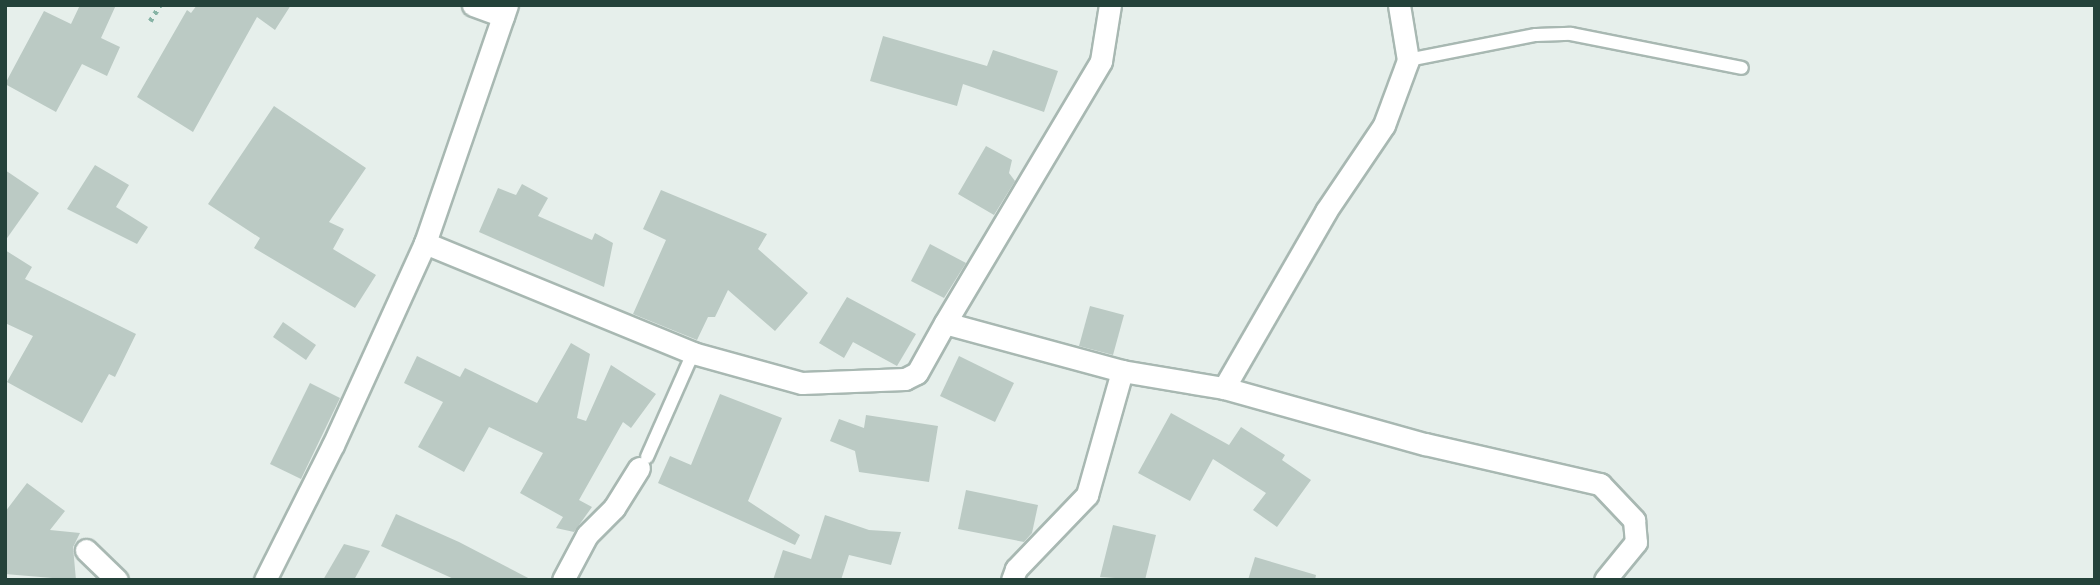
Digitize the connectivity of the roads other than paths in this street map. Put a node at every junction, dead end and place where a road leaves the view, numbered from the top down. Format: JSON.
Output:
{"nodes":[{"id":1,"x":473,"y":5,"type":"edge"},
{"id":2,"x":1110,"y":5,"type":"edge"},
{"id":3,"x":1399,"y":5,"type":"edge"},
{"id":4,"x":505,"y":11,"type":"edge"},
{"id":5,"x":1408,"y":60,"type":"junction"},
{"id":6,"x":1742,"y":68,"type":"dead end"},
{"id":7,"x":425,"y":243,"type":"junction"},
{"id":8,"x":945,"y":323,"type":"junction"},
{"id":9,"x":693,"y":353,"type":"junction"},
{"id":10,"x":1122,"y":371,"type":"junction"},
{"id":11,"x":1224,"y":388,"type":"junction"},
{"id":12,"x":643,"y":463,"type":"joint"},
{"id":13,"x":86,"y":550,"type":"dead end"},
{"id":14,"x":117,"y":580,"type":"edge"},
{"id":15,"x":265,"y":580,"type":"edge"},
{"id":16,"x":563,"y":580,"type":"edge"},
{"id":17,"x":1012,"y":580,"type":"edge"},
{"id":18,"x":1605,"y":580,"type":"edge"}],
"edges":[{"from":1,"to":4,"type":"street"},
{"from":2,"to":8,"type":"street"},
{"from":3,"to":5,"type":"street"},
{"from":4,"to":7,"type":"street"},
{"from":5,"to":6,"type":"lane"},
{"from":5,"to":11,"type":"street"},
{"from":7,"to":9,"type":"street"},
{"from":7,"to":15,"type":"street"},
{"from":8,"to":9,"type":"street"},
{"from":8,"to":10,"type":"street"},
{"from":9,"to":12,"type":"lane"},
{"from":10,"to":11,"type":"street"},
{"from":10,"to":17,"type":"street"},
{"from":11,"to":18,"type":"street"},
{"from":12,"to":16,"type":"street"},
{"from":13,"to":14,"type":"street"}]}
